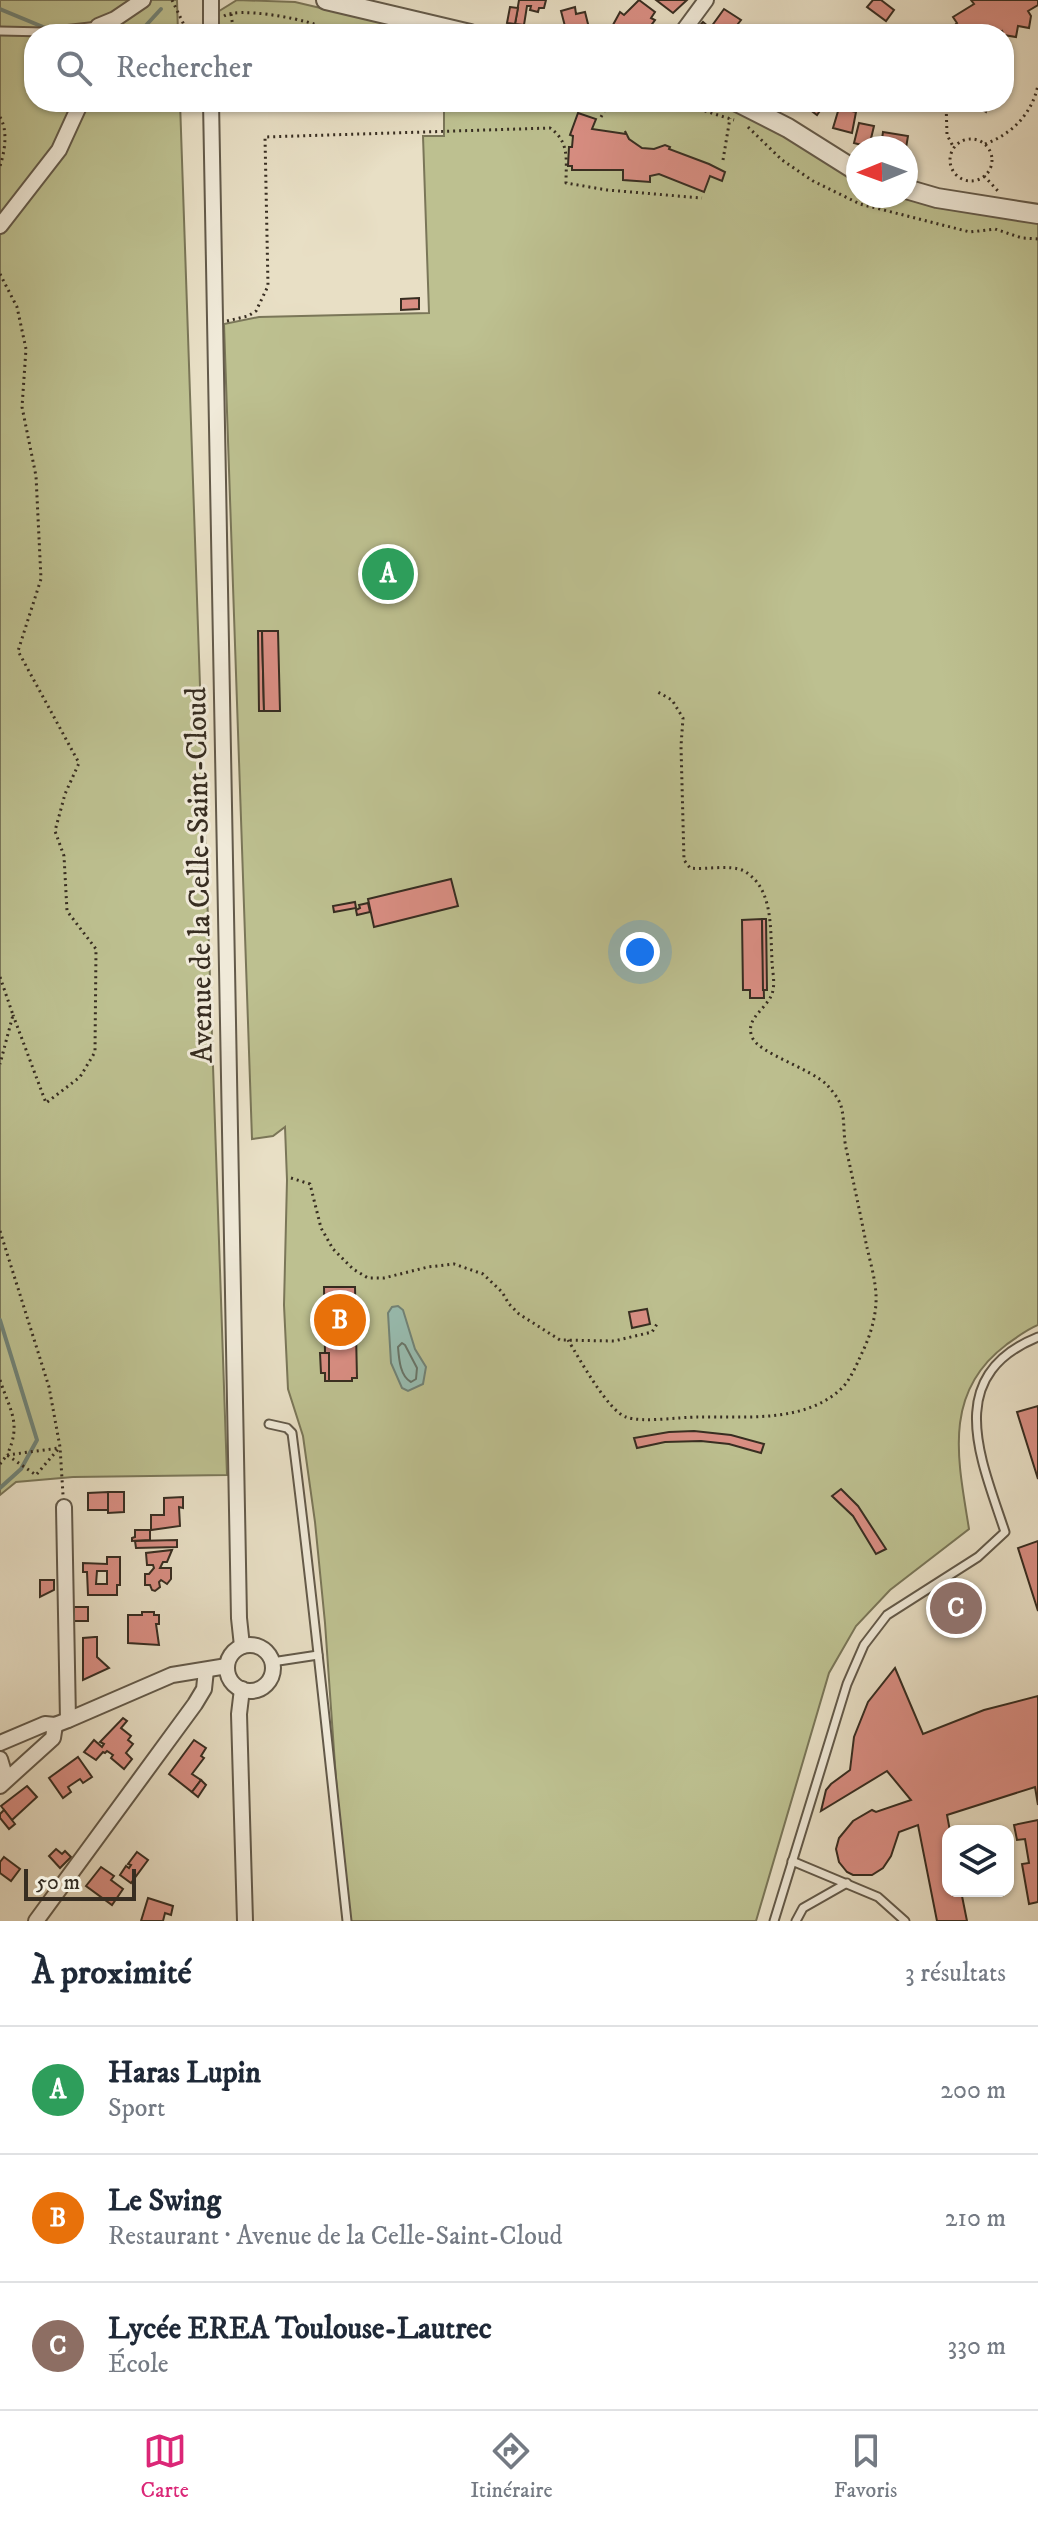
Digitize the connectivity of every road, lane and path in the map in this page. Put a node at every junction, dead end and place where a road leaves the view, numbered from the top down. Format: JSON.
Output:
{"nodes":[{"id":1,"x":143,"y":0,"type":"edge"},
{"id":2,"x":172,"y":0,"type":"edge"},
{"id":3,"x":211,"y":0,"type":"edge"},
{"id":4,"x":326,"y":0,"type":"edge"},
{"id":5,"x":706,"y":0,"type":"edge"},
{"id":6,"x":231,"y":12,"type":"junction"},
{"id":7,"x":110,"y":24,"type":"edge"},
{"id":8,"x":184,"y":24,"type":"edge"},
{"id":9,"x":211,"y":24,"type":"edge"},
{"id":10,"x":217,"y":24,"type":"edge"},
{"id":11,"x":233,"y":24,"type":"edge"},
{"id":12,"x":312,"y":24,"type":"edge"},
{"id":13,"x":428,"y":24,"type":"edge"},
{"id":14,"x":688,"y":24,"type":"edge"},
{"id":15,"x":0,"y":31,"type":"edge"},
{"id":16,"x":24,"y":32,"type":"edge"},
{"id":17,"x":1038,"y":85,"type":"edge"},
{"id":18,"x":76,"y":112,"type":"edge"},
{"id":19,"x":211,"y":112,"type":"edge"},
{"id":20,"x":604,"y":112,"type":"edge"},
{"id":21,"x":733,"y":112,"type":"edge"},
{"id":22,"x":749,"y":112,"type":"edge"},
{"id":23,"x":946,"y":112,"type":"edge"},
{"id":24,"x":0,"y":117,"type":"edge"},
{"id":25,"x":601,"y":117,"type":"dead end"},
{"id":26,"x":985,"y":144,"type":"junction"},
{"id":27,"x":954,"y":148,"type":"junction"},
{"id":28,"x":723,"y":160,"type":"dead end"},
{"id":29,"x":846,"y":164,"type":"edge"},
{"id":30,"x":0,"y":166,"type":"edge"},
{"id":31,"x":918,"y":192,"type":"edge"},
{"id":32,"x":702,"y":198,"type":"dead end"},
{"id":33,"x":1038,"y":214,"type":"edge"},
{"id":34,"x":0,"y":226,"type":"edge"},
{"id":35,"x":0,"y":274,"type":"edge"},
{"id":36,"x":215,"y":321,"type":"junction"},
{"id":37,"x":656,"y":691,"type":"dead end"},
{"id":38,"x":0,"y":977,"type":"edge"},
{"id":39,"x":13,"y":1015,"type":"junction"},
{"id":40,"x":0,"y":1064,"type":"edge"},
{"id":41,"x":291,"y":1178,"type":"dead end"},
{"id":42,"x":0,"y":1231,"type":"edge"},
{"id":43,"x":657,"y":1324,"type":"dead end"},
{"id":44,"x":1038,"y":1337,"type":"edge"},
{"id":45,"x":568,"y":1340,"type":"junction"},
{"id":46,"x":0,"y":1380,"type":"edge"},
{"id":47,"x":269,"y":1424,"type":"dead end"},
{"id":48,"x":60,"y":1447,"type":"junction"},
{"id":49,"x":0,"y":1452,"type":"edge"},
{"id":50,"x":7,"y":1455,"type":"junction"},
{"id":51,"x":0,"y":1464,"type":"edge"},
{"id":52,"x":64,"y":1507,"type":"joint"},
{"id":53,"x":242,"y":1646,"type":"junction"},
{"id":54,"x":318,"y":1655,"type":"junction"},
{"id":55,"x":272,"y":1662,"type":"junction"},
{"id":56,"x":227,"y":1666,"type":"junction"},
{"id":57,"x":206,"y":1670,"type":"junction"},
{"id":58,"x":242,"y":1689,"type":"junction"},
{"id":59,"x":61,"y":1722,"type":"junction"},
{"id":60,"x":0,"y":1743,"type":"edge"},
{"id":61,"x":0,"y":1759,"type":"edge"},
{"id":62,"x":2,"y":1783,"type":"edge"},
{"id":63,"x":792,"y":1861,"type":"junction"},
{"id":64,"x":847,"y":1883,"type":"junction"},
{"id":65,"x":36,"y":1921,"type":"edge"},
{"id":66,"x":245,"y":1921,"type":"edge"},
{"id":67,"x":347,"y":1921,"type":"edge"},
{"id":68,"x":776,"y":1921,"type":"edge"},
{"id":69,"x":796,"y":1921,"type":"edge"},
{"id":70,"x":905,"y":1921,"type":"edge"}],
"edges":[{"from":1,"to":7,"type":"street"},
{"from":2,"to":8,"type":"path"},
{"from":3,"to":9,"type":"street"},
{"from":4,"to":13,"type":"street"},
{"from":5,"to":14,"type":"street"},
{"from":6,"to":10,"type":"path"},
{"from":6,"to":11,"type":"path"},
{"from":6,"to":12,"type":"path"},
{"from":15,"to":16,"type":"lane"},
{"from":17,"to":26,"type":"path"},
{"from":18,"to":34,"type":"street"},
{"from":19,"to":36,"type":"street","name":"Avenue de la Celle-Saint-Cloud"},
{"from":20,"to":25,"type":"path"},
{"from":21,"to":28,"type":"path"},
{"from":22,"to":29,"type":"street"},
{"from":23,"to":27,"type":"path"},
{"from":24,"to":30,"type":"path"},
{"from":26,"to":27,"type":"path"},
{"from":26,"to":27,"type":"path"},
{"from":31,"to":33,"type":"street"},
{"from":32,"to":36,"type":"path"},
{"from":35,"to":39,"type":"path"},
{"from":36,"to":53,"type":"street","name":"Avenue de la Celle-Saint-Cloud"},
{"from":37,"to":45,"type":"path"},
{"from":38,"to":39,"type":"path"},
{"from":39,"to":40,"type":"path"},
{"from":41,"to":45,"type":"path"},
{"from":42,"to":48,"type":"path"},
{"from":43,"to":45,"type":"path"},
{"from":44,"to":63,"type":"lane"},
{"from":46,"to":50,"type":"path"},
{"from":47,"to":54,"type":"lane"},
{"from":48,"to":50,"type":"path"},
{"from":48,"to":50,"type":"path"},
{"from":48,"to":52,"type":"path"},
{"from":49,"to":50,"type":"path"},
{"from":50,"to":51,"type":"path"},
{"from":52,"to":59,"type":"street"},
{"from":53,"to":55,"type":"street"},
{"from":53,"to":56,"type":"street"},
{"from":54,"to":55,"type":"lane"},
{"from":54,"to":67,"type":"lane"},
{"from":55,"to":58,"type":"street"},
{"from":56,"to":57,"type":"street"},
{"from":56,"to":58,"type":"street"},
{"from":57,"to":59,"type":"street"},
{"from":57,"to":65,"type":"street"},
{"from":58,"to":66,"type":"street"},
{"from":59,"to":60,"type":"street"},
{"from":59,"to":62,"type":"street"},
{"from":61,"to":62,"type":"street"},
{"from":63,"to":64,"type":"lane"},
{"from":63,"to":68,"type":"lane"},
{"from":64,"to":69,"type":"lane"},
{"from":64,"to":70,"type":"lane"}]}
